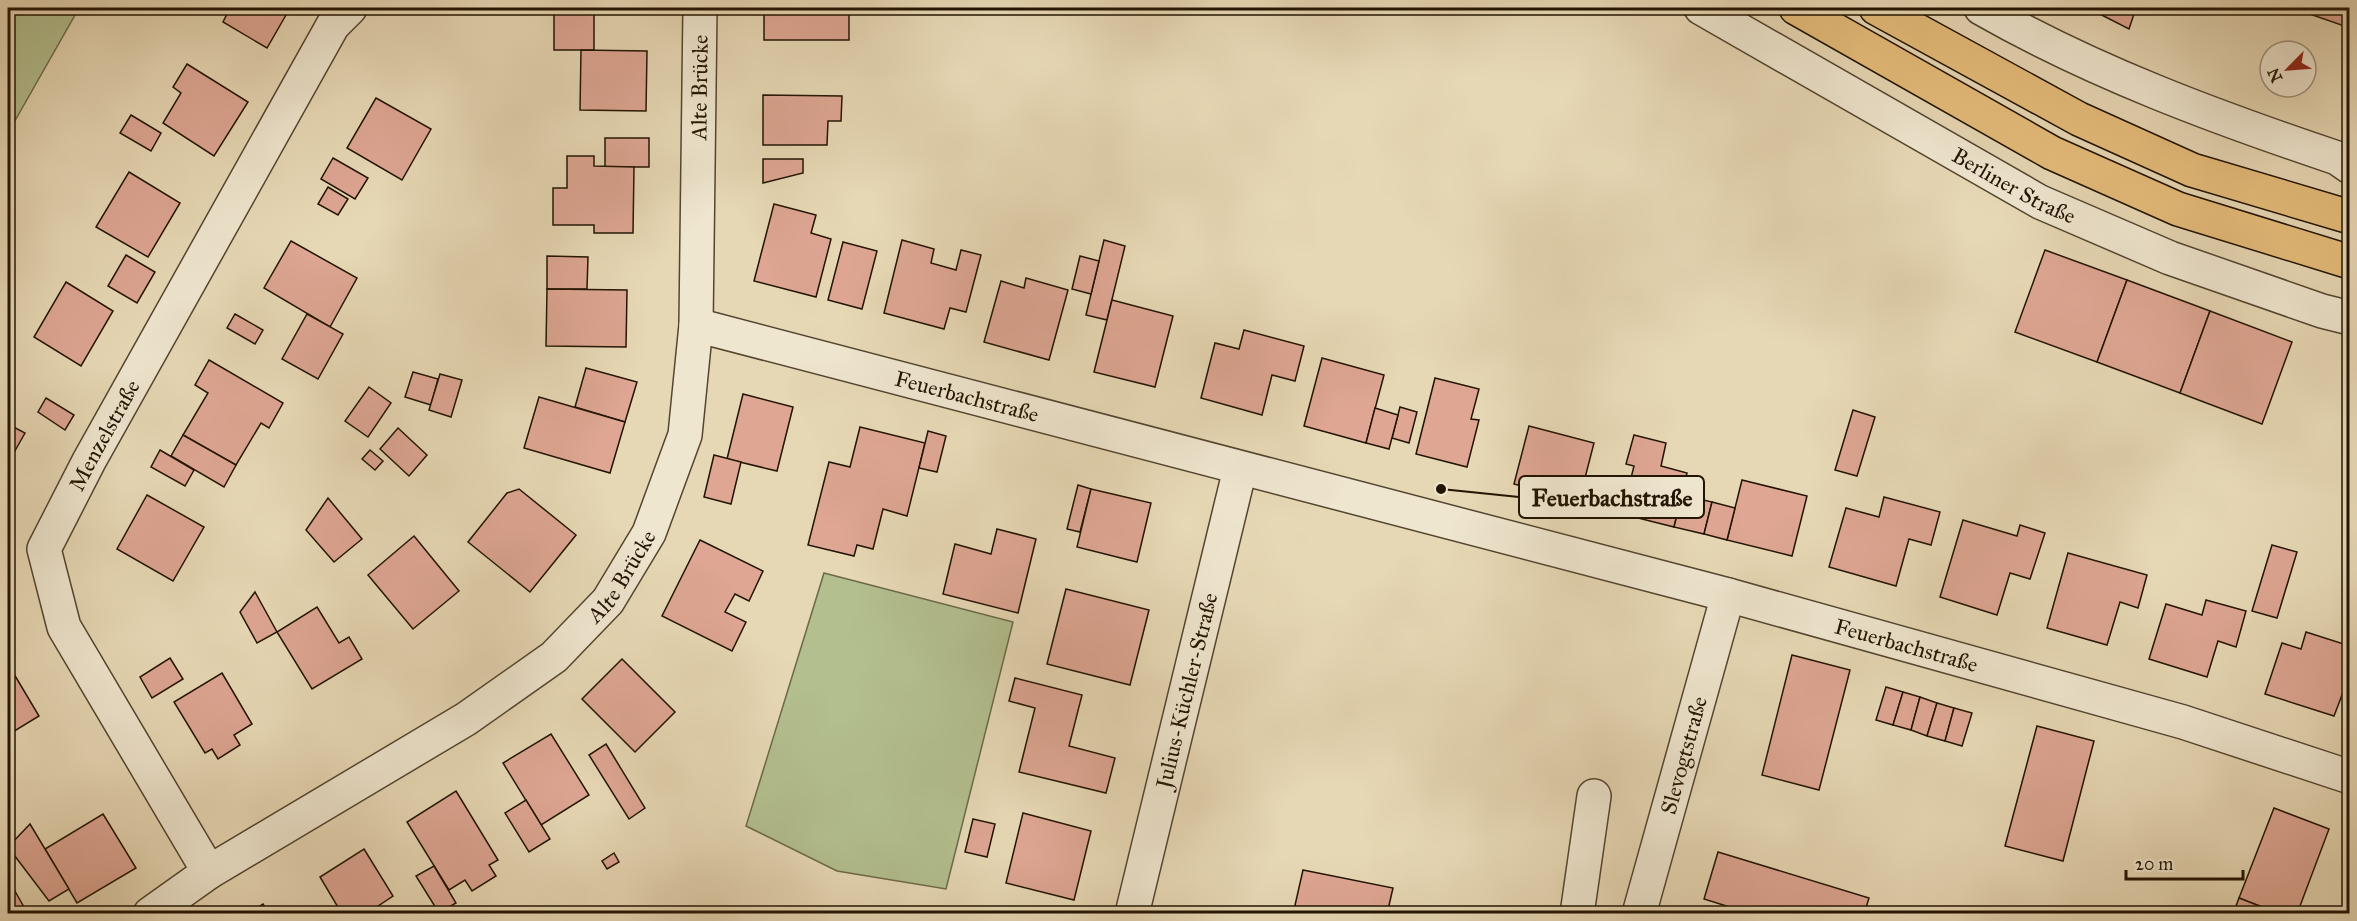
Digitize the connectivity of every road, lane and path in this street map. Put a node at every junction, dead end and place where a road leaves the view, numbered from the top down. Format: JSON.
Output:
{"nodes":[{"id":1,"x":350,"y":8,"type":"edge"},
{"id":2,"x":700,"y":8,"type":"edge"},
{"id":3,"x":1701,"y":8,"type":"edge"},
{"id":4,"x":1796,"y":8,"type":"edge"},
{"id":5,"x":1876,"y":8,"type":"edge"},
{"id":6,"x":1981,"y":8,"type":"edge"},
{"id":7,"x":2349,"y":167,"type":"edge"},
{"id":8,"x":2349,"y":217,"type":"edge"},
{"id":9,"x":2349,"y":262,"type":"edge"},
{"id":10,"x":2349,"y":318,"type":"edge"},
{"id":11,"x":696,"y":325,"type":"junction"},
{"id":12,"x":1240,"y":468,"type":"junction"},
{"id":13,"x":1728,"y":595,"type":"junction"},
{"id":14,"x":2349,"y":777,"type":"edge"},
{"id":15,"x":1594,"y":796,"type":"dead end"},
{"id":16,"x":209,"y":872,"type":"junction"},
{"id":17,"x":150,"y":914,"type":"edge"},
{"id":18,"x":1132,"y":914,"type":"edge"},
{"id":19,"x":1577,"y":914,"type":"edge"},
{"id":20,"x":1639,"y":914,"type":"edge"}],
"edges":[{"from":1,"to":16,"type":"street","name":"Menzelstraße"},
{"from":2,"to":11,"type":"street","name":"Alte Brücke"},
{"from":3,"to":10,"type":"street","name":"Berliner Straße"},
{"from":4,"to":9,"type":"main road","name":"Berliner Straße"},
{"from":5,"to":8,"type":"main road"},
{"from":6,"to":7,"type":"street"},
{"from":11,"to":12,"type":"street","name":"Feuerbachstraße"},
{"from":11,"to":16,"type":"street","name":"Alte Brücke"},
{"from":12,"to":13,"type":"street","name":"Feuerbachstraße"},
{"from":12,"to":18,"type":"street","name":"Julius-Küchler-Straße"},
{"from":13,"to":14,"type":"street","name":"Feuerbachstraße"},
{"from":13,"to":20,"type":"street","name":"Slevogtstraße"},
{"from":15,"to":19,"type":"street"},
{"from":16,"to":17,"type":"street","name":"Alte Brücke"}]}
